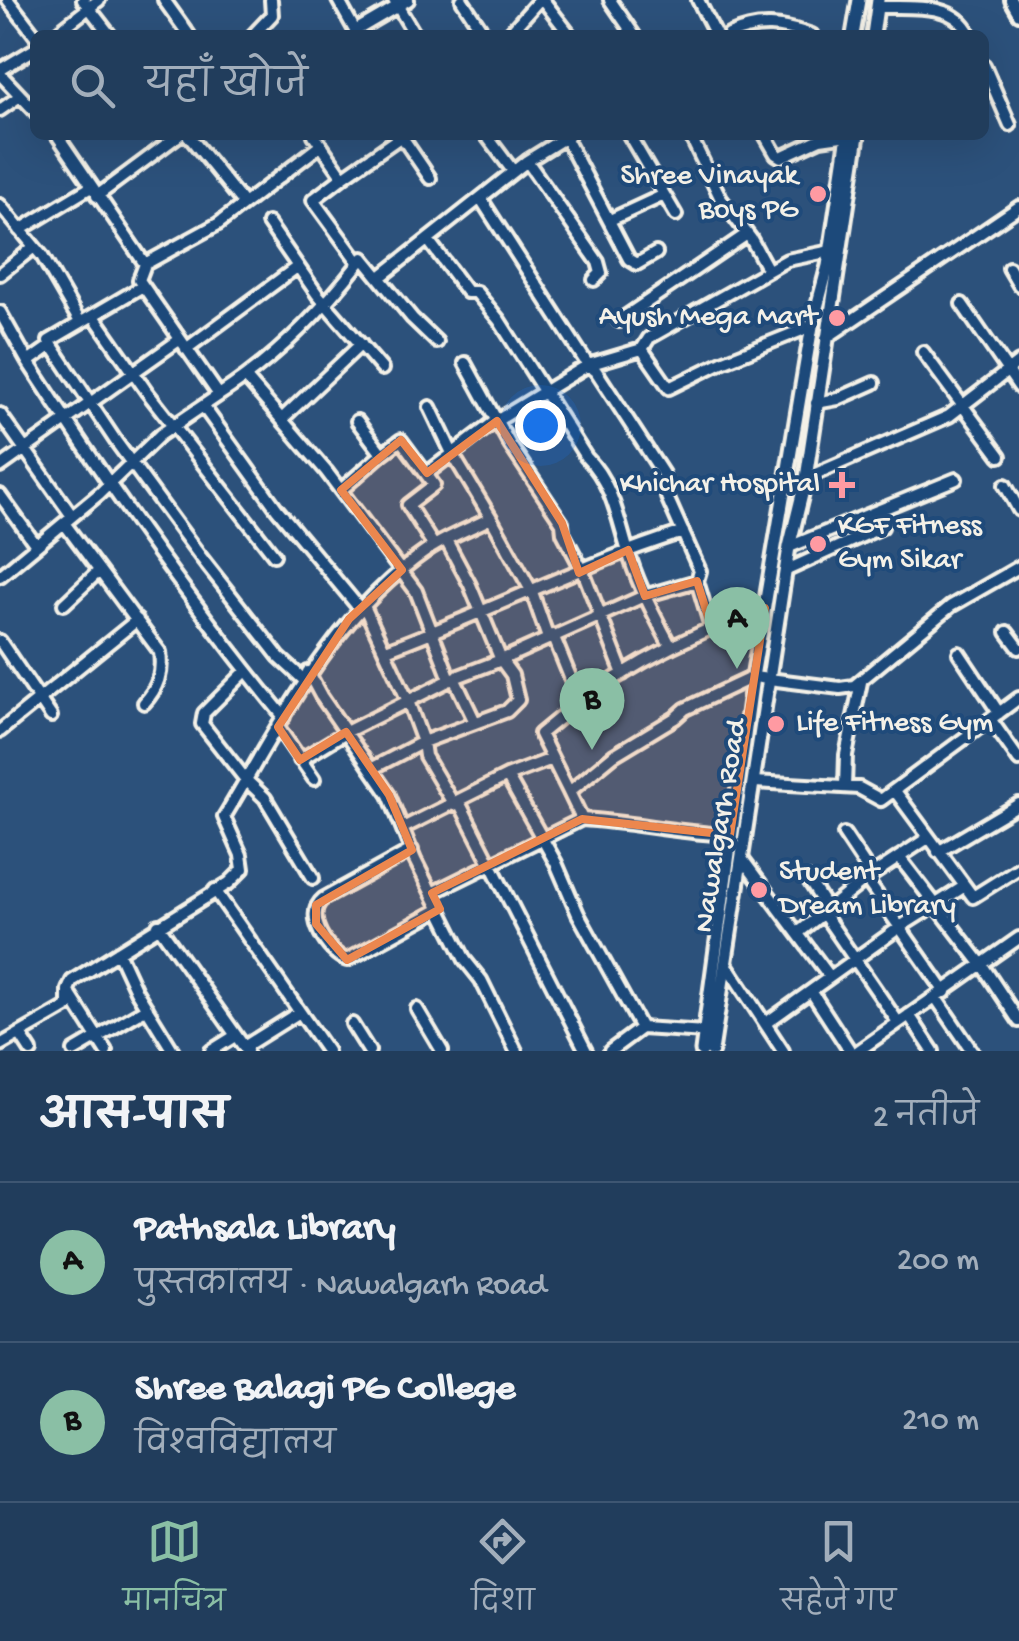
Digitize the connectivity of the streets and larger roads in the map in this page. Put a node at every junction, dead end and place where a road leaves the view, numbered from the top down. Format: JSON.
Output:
{"nodes":[{"id":1,"x":8,"y":0,"type":"edge"},
{"id":2,"x":29,"y":0,"type":"edge"},
{"id":3,"x":99,"y":0,"type":"edge"},
{"id":4,"x":164,"y":0,"type":"edge"},
{"id":5,"x":271,"y":0,"type":"edge"},
{"id":6,"x":338,"y":0,"type":"edge"},
{"id":7,"x":462,"y":0,"type":"edge"},
{"id":8,"x":610,"y":0,"type":"edge"},
{"id":9,"x":698,"y":0,"type":"edge"},
{"id":10,"x":859,"y":0,"type":"edge"},
{"id":11,"x":1010,"y":0,"type":"edge"},
{"id":12,"x":399,"y":2,"type":"edge"},
{"id":13,"x":536,"y":2,"type":"edge"},
{"id":14,"x":878,"y":3,"type":"edge"},
{"id":15,"x":86,"y":4,"type":"edge"},
{"id":16,"x":16,"y":10,"type":"junction"},
{"id":17,"x":1019,"y":14,"type":"edge"},
{"id":18,"x":31,"y":30,"type":"edge"},
{"id":19,"x":59,"y":30,"type":"edge"},
{"id":20,"x":106,"y":30,"type":"edge"},
{"id":21,"x":186,"y":30,"type":"edge"},
{"id":22,"x":258,"y":30,"type":"edge"},
{"id":23,"x":354,"y":30,"type":"edge"},
{"id":24,"x":360,"y":30,"type":"edge"},
{"id":25,"x":413,"y":30,"type":"edge"},
{"id":26,"x":482,"y":30,"type":"edge"},
{"id":27,"x":512,"y":30,"type":"edge"},
{"id":28,"x":565,"y":30,"type":"edge"},
{"id":29,"x":631,"y":30,"type":"edge"},
{"id":30,"x":713,"y":30,"type":"edge"},
{"id":31,"x":740,"y":30,"type":"edge"},
{"id":32,"x":790,"y":30,"type":"edge"},
{"id":33,"x":854,"y":30,"type":"edge"},
{"id":34,"x":874,"y":30,"type":"edge"},
{"id":35,"x":967,"y":30,"type":"edge"},
{"id":36,"x":30,"y":52,"type":"edge"},
{"id":37,"x":0,"y":72,"type":"edge"},
{"id":38,"x":989,"y":76,"type":"edge"},
{"id":39,"x":20,"y":96,"type":"junction"},
{"id":40,"x":30,"y":106,"type":"edge"},
{"id":41,"x":0,"y":110,"type":"edge"},
{"id":42,"x":1010,"y":125,"type":"dead end"},
{"id":43,"x":59,"y":140,"type":"edge"},
{"id":44,"x":171,"y":140,"type":"edge"},
{"id":45,"x":192,"y":140,"type":"edge"},
{"id":46,"x":318,"y":140,"type":"edge"},
{"id":47,"x":397,"y":140,"type":"edge"},
{"id":48,"x":406,"y":140,"type":"edge"},
{"id":49,"x":490,"y":140,"type":"edge"},
{"id":50,"x":560,"y":140,"type":"edge"},
{"id":51,"x":568,"y":140,"type":"edge"},
{"id":52,"x":632,"y":140,"type":"edge"},
{"id":53,"x":692,"y":140,"type":"edge"},
{"id":54,"x":768,"y":140,"type":"edge"},
{"id":55,"x":819,"y":140,"type":"edge"},
{"id":56,"x":847,"y":140,"type":"edge"},
{"id":57,"x":857,"y":140,"type":"edge"},
{"id":58,"x":527,"y":161,"type":"junction"},
{"id":59,"x":513,"y":171,"type":"junction"},
{"id":60,"x":344,"y":177,"type":"junction"},
{"id":61,"x":430,"y":178,"type":"dead end"},
{"id":62,"x":94,"y":191,"type":"junction"},
{"id":63,"x":664,"y":195,"type":"junction"},
{"id":64,"x":481,"y":199,"type":"junction"},
{"id":65,"x":243,"y":203,"type":"junction"},
{"id":66,"x":0,"y":204,"type":"edge"},
{"id":67,"x":1019,"y":207,"type":"edge"},
{"id":68,"x":676,"y":214,"type":"dead end"},
{"id":69,"x":610,"y":220,"type":"junction"},
{"id":70,"x":268,"y":223,"type":"dead end"},
{"id":71,"x":20,"y":230,"type":"junction"},
{"id":72,"x":747,"y":234,"type":"junction"},
{"id":73,"x":428,"y":240,"type":"junction"},
{"id":74,"x":34,"y":247,"type":"junction"},
{"id":75,"x":830,"y":251,"type":"junction"},
{"id":76,"x":656,"y":253,"type":"dead end"},
{"id":77,"x":358,"y":263,"type":"junction"},
{"id":78,"x":145,"y":264,"type":"junction"},
{"id":79,"x":297,"y":267,"type":"junction"},
{"id":80,"x":1009,"y":268,"type":"dead end"},
{"id":81,"x":768,"y":270,"type":"junction"},
{"id":82,"x":0,"y":274,"type":"edge"},
{"id":83,"x":379,"y":278,"type":"junction"},
{"id":84,"x":594,"y":280,"type":"dead end"},
{"id":85,"x":1019,"y":285,"type":"edge"},
{"id":86,"x":143,"y":286,"type":"junction"},
{"id":87,"x":326,"y":304,"type":"junction"},
{"id":88,"x":962,"y":304,"type":"dead end"},
{"id":89,"x":0,"y":312,"type":"edge"},
{"id":90,"x":94,"y":316,"type":"junction"},
{"id":91,"x":619,"y":321,"type":"dead end"},
{"id":92,"x":80,"y":322,"type":"junction"},
{"id":93,"x":812,"y":326,"type":"junction"},
{"id":94,"x":826,"y":338,"type":"junction"},
{"id":95,"x":436,"y":342,"type":"dead end"},
{"id":96,"x":360,"y":344,"type":"junction"},
{"id":97,"x":52,"y":345,"type":"junction"},
{"id":98,"x":182,"y":345,"type":"junction"},
{"id":99,"x":642,"y":350,"type":"junction"},
{"id":100,"x":924,"y":352,"type":"dead end"},
{"id":101,"x":28,"y":362,"type":"junction"},
{"id":102,"x":1019,"y":362,"type":"edge"},
{"id":103,"x":465,"y":363,"type":"dead end"},
{"id":104,"x":588,"y":365,"type":"junction"},
{"id":105,"x":382,"y":369,"type":"dead end"},
{"id":106,"x":1008,"y":370,"type":"junction"},
{"id":107,"x":135,"y":374,"type":"junction"},
{"id":108,"x":246,"y":378,"type":"junction"},
{"id":109,"x":874,"y":383,"type":"dead end"},
{"id":110,"x":1019,"y":386,"type":"edge"},
{"id":111,"x":546,"y":391,"type":"junction"},
{"id":112,"x":219,"y":395,"type":"junction"},
{"id":113,"x":800,"y":399,"type":"junction"},
{"id":114,"x":816,"y":403,"type":"junction"},
{"id":115,"x":92,"y":404,"type":"junction"},
{"id":116,"x":964,"y":404,"type":"junction"},
{"id":117,"x":203,"y":406,"type":"junction"},
{"id":118,"x":430,"y":407,"type":"dead end"},
{"id":119,"x":0,"y":414,"type":"edge"},
{"id":120,"x":282,"y":419,"type":"junction"},
{"id":121,"x":66,"y":420,"type":"junction"},
{"id":122,"x":357,"y":421,"type":"dead end"},
{"id":123,"x":496,"y":421,"type":"junction"},
{"id":124,"x":173,"y":426,"type":"junction"},
{"id":125,"x":25,"y":450,"type":"junction"},
{"id":126,"x":382,"y":454,"type":"junction"},
{"id":127,"x":453,"y":454,"type":"junction"},
{"id":128,"x":1000,"y":456,"type":"dead end"},
{"id":129,"x":130,"y":462,"type":"junction"},
{"id":130,"x":0,"y":467,"type":"edge"},
{"id":131,"x":426,"y":474,"type":"junction"},
{"id":132,"x":663,"y":474,"type":"dead end"},
{"id":133,"x":806,"y":478,"type":"junction"},
{"id":134,"x":956,"y":479,"type":"dead end"},
{"id":135,"x":108,"y":484,"type":"junction"},
{"id":136,"x":1004,"y":486,"type":"dead end"},
{"id":137,"x":340,"y":490,"type":"junction"},
{"id":138,"x":0,"y":495,"type":"edge"},
{"id":139,"x":668,"y":498,"type":"dead end"},
{"id":140,"x":1019,"y":510,"type":"edge"},
{"id":141,"x":491,"y":518,"type":"junction"},
{"id":142,"x":68,"y":520,"type":"junction"},
{"id":143,"x":882,"y":527,"type":"dead end"},
{"id":144,"x":683,"y":532,"type":"junction"},
{"id":145,"x":446,"y":540,"type":"junction"},
{"id":146,"x":36,"y":545,"type":"junction"},
{"id":147,"x":434,"y":546,"type":"junction"},
{"id":148,"x":789,"y":548,"type":"junction"},
{"id":149,"x":628,"y":550,"type":"junction"},
{"id":150,"x":274,"y":556,"type":"dead end"},
{"id":151,"x":1019,"y":567,"type":"edge"},
{"id":152,"x":787,"y":570,"type":"junction"},
{"id":153,"x":99,"y":571,"type":"junction"},
{"id":154,"x":403,"y":571,"type":"junction"},
{"id":155,"x":583,"y":571,"type":"junction"},
{"id":156,"x":0,"y":576,"type":"edge"},
{"id":157,"x":698,"y":581,"type":"junction"},
{"id":158,"x":532,"y":592,"type":"junction"},
{"id":159,"x":644,"y":596,"type":"junction"},
{"id":160,"x":64,"y":604,"type":"dead end"},
{"id":161,"x":362,"y":607,"type":"junction"},
{"id":162,"x":765,"y":608,"type":"junction"},
{"id":163,"x":481,"y":612,"type":"junction"},
{"id":164,"x":600,"y":617,"type":"junction"},
{"id":165,"x":137,"y":620,"type":"junction"},
{"id":166,"x":711,"y":627,"type":"junction"},
{"id":167,"x":434,"y":632,"type":"junction"},
{"id":168,"x":1007,"y":632,"type":"dead end"},
{"id":169,"x":550,"y":637,"type":"junction"},
{"id":170,"x":0,"y":641,"type":"edge"},
{"id":171,"x":670,"y":645,"type":"junction"},
{"id":172,"x":1019,"y":648,"type":"edge"},
{"id":173,"x":386,"y":650,"type":"junction"},
{"id":174,"x":958,"y":654,"type":"dead end"},
{"id":175,"x":501,"y":660,"type":"junction"},
{"id":176,"x":246,"y":671,"type":"junction"},
{"id":177,"x":623,"y":674,"type":"junction"},
{"id":178,"x":306,"y":676,"type":"junction"},
{"id":179,"x":753,"y":677,"type":"junction"},
{"id":180,"x":452,"y":678,"type":"junction"},
{"id":181,"x":770,"y":680,"type":"junction"},
{"id":182,"x":861,"y":682,"type":"junction"},
{"id":183,"x":1019,"y":698,"type":"edge"},
{"id":184,"x":40,"y":699,"type":"junction"},
{"id":185,"x":408,"y":701,"type":"junction"},
{"id":186,"x":144,"y":703,"type":"dead end"},
{"id":187,"x":580,"y":704,"type":"junction"},
{"id":188,"x":52,"y":716,"type":"dead end"},
{"id":189,"x":994,"y":716,"type":"junction"},
{"id":190,"x":281,"y":722,"type":"junction"},
{"id":191,"x":474,"y":722,"type":"junction"},
{"id":192,"x":0,"y":731,"type":"edge"},
{"id":193,"x":346,"y":732,"type":"junction"},
{"id":194,"x":423,"y":742,"type":"junction"},
{"id":195,"x":552,"y":759,"type":"junction"},
{"id":196,"x":300,"y":760,"type":"junction"},
{"id":197,"x":1019,"y":760,"type":"edge"},
{"id":198,"x":371,"y":769,"type":"junction"},
{"id":199,"x":507,"y":776,"type":"junction"},
{"id":200,"x":314,"y":779,"type":"dead end"},
{"id":201,"x":246,"y":780,"type":"junction"},
{"id":202,"x":755,"y":782,"type":"junction"},
{"id":203,"x":845,"y":787,"type":"junction"},
{"id":204,"x":896,"y":790,"type":"junction"},
{"id":205,"x":569,"y":792,"type":"junction"},
{"id":206,"x":457,"y":804,"type":"junction"},
{"id":207,"x":1019,"y":804,"type":"edge"},
{"id":208,"x":582,"y":819,"type":"junction"},
{"id":209,"x":403,"y":828,"type":"junction"},
{"id":210,"x":844,"y":834,"type":"dead end"},
{"id":211,"x":730,"y":835,"type":"junction"},
{"id":212,"x":542,"y":838,"type":"junction"},
{"id":213,"x":928,"y":838,"type":"junction"},
{"id":214,"x":412,"y":850,"type":"junction"},
{"id":215,"x":938,"y":852,"type":"junction"},
{"id":216,"x":899,"y":857,"type":"junction"},
{"id":217,"x":743,"y":860,"type":"junction"},
{"id":218,"x":490,"y":863,"type":"junction"},
{"id":219,"x":1019,"y":868,"type":"edge"},
{"id":220,"x":313,"y":878,"type":"dead end"},
{"id":221,"x":869,"y":878,"type":"junction"},
{"id":222,"x":808,"y":880,"type":"dead end"},
{"id":223,"x":965,"y":886,"type":"junction"},
{"id":224,"x":215,"y":890,"type":"junction"},
{"id":225,"x":432,"y":893,"type":"junction"},
{"id":226,"x":936,"y":906,"type":"junction"},
{"id":227,"x":440,"y":909,"type":"junction"},
{"id":228,"x":825,"y":912,"type":"junction"},
{"id":229,"x":158,"y":925,"type":"junction"},
{"id":230,"x":900,"y":927,"type":"junction"},
{"id":231,"x":798,"y":933,"type":"junction"},
{"id":232,"x":1019,"y":938,"type":"edge"},
{"id":233,"x":118,"y":952,"type":"junction"},
{"id":234,"x":855,"y":961,"type":"junction"},
{"id":235,"x":726,"y":964,"type":"junction"},
{"id":236,"x":982,"y":965,"type":"junction"},
{"id":237,"x":830,"y":977,"type":"junction"},
{"id":238,"x":68,"y":990,"type":"junction"},
{"id":239,"x":810,"y":991,"type":"junction"},
{"id":240,"x":941,"y":995,"type":"junction"},
{"id":241,"x":146,"y":1008,"type":"junction"},
{"id":242,"x":417,"y":1010,"type":"dead end"},
{"id":243,"x":298,"y":1013,"type":"junction"},
{"id":244,"x":909,"y":1015,"type":"junction"},
{"id":245,"x":1019,"y":1021,"type":"edge"},
{"id":246,"x":766,"y":1022,"type":"junction"},
{"id":247,"x":898,"y":1022,"type":"junction"},
{"id":248,"x":352,"y":1024,"type":"dead end"},
{"id":249,"x":641,"y":1028,"type":"junction"},
{"id":250,"x":706,"y":1032,"type":"junction"},
{"id":251,"x":20,"y":1034,"type":"junction"},
{"id":252,"x":97,"y":1036,"type":"junction"},
{"id":253,"x":235,"y":1036,"type":"junction"},
{"id":254,"x":0,"y":1045,"type":"edge"},
{"id":255,"x":245,"y":1049,"type":"edge"},
{"id":256,"x":30,"y":1051,"type":"edge"},
{"id":257,"x":74,"y":1051,"type":"edge"},
{"id":258,"x":106,"y":1051,"type":"edge"},
{"id":259,"x":174,"y":1051,"type":"edge"},
{"id":260,"x":211,"y":1051,"type":"edge"},
{"id":261,"x":327,"y":1051,"type":"edge"},
{"id":262,"x":369,"y":1051,"type":"edge"},
{"id":263,"x":442,"y":1051,"type":"edge"},
{"id":264,"x":516,"y":1051,"type":"edge"},
{"id":265,"x":586,"y":1051,"type":"edge"},
{"id":266,"x":610,"y":1051,"type":"edge"},
{"id":267,"x":702,"y":1051,"type":"edge"},
{"id":268,"x":712,"y":1051,"type":"edge"},
{"id":269,"x":784,"y":1051,"type":"edge"},
{"id":270,"x":854,"y":1051,"type":"edge"},
{"id":271,"x":933,"y":1051,"type":"edge"},
{"id":272,"x":972,"y":1051,"type":"edge"}],
"edges":[{"from":1,"to":16,"type":"street"},
{"from":2,"to":16,"type":"street"},
{"from":3,"to":15,"type":"street"},
{"from":4,"to":21,"type":"street"},
{"from":5,"to":22,"type":"street"},
{"from":6,"to":23,"type":"street"},
{"from":7,"to":26,"type":"street"},
{"from":8,"to":29,"type":"street"},
{"from":9,"to":30,"type":"street"},
{"from":10,"to":33,"type":"street"},
{"from":11,"to":17,"type":"street"},
{"from":12,"to":24,"type":"street"},
{"from":12,"to":25,"type":"street"},
{"from":13,"to":27,"type":"street"},
{"from":13,"to":28,"type":"street"},
{"from":14,"to":34,"type":"street"},
{"from":14,"to":35,"type":"street"},
{"from":15,"to":19,"type":"street"},
{"from":15,"to":20,"type":"street"},
{"from":16,"to":18,"type":"street"},
{"from":31,"to":32,"type":"street"},
{"from":36,"to":37,"type":"street"},
{"from":37,"to":39,"type":"street"},
{"from":38,"to":42,"type":"street"},
{"from":39,"to":40,"type":"street"},
{"from":39,"to":41,"type":"street"},
{"from":43,"to":62,"type":"street"},
{"from":44,"to":62,"type":"street"},
{"from":45,"to":65,"type":"street"},
{"from":46,"to":60,"type":"street"},
{"from":46,"to":65,"type":"street"},
{"from":47,"to":60,"type":"street"},
{"from":48,"to":61,"type":"street"},
{"from":49,"to":59,"type":"street"},
{"from":50,"to":58,"type":"street"},
{"from":51,"to":69,"type":"street"},
{"from":52,"to":63,"type":"street"},
{"from":53,"to":72,"type":"street"},
{"from":54,"to":55,"type":"street"},
{"from":56,"to":75,"type":"street"},
{"from":57,"to":94,"type":"street","name":"Nawalgarh Road"},
{"from":58,"to":59,"type":"street"},
{"from":58,"to":84,"type":"street"},
{"from":59,"to":64,"type":"street"},
{"from":60,"to":77,"type":"street"},
{"from":62,"to":71,"type":"street"},
{"from":62,"to":78,"type":"street"},
{"from":63,"to":68,"type":"street"},
{"from":63,"to":69,"type":"street"},
{"from":64,"to":73,"type":"street"},
{"from":64,"to":104,"type":"street"},
{"from":65,"to":78,"type":"street"},
{"from":66,"to":71,"type":"street"},
{"from":67,"to":94,"type":"street"},
{"from":69,"to":76,"type":"street"},
{"from":70,"to":79,"type":"street"},
{"from":71,"to":74,"type":"street"},
{"from":72,"to":81,"type":"street"},
{"from":72,"to":91,"type":"street"},
{"from":73,"to":83,"type":"street"},
{"from":73,"to":111,"type":"street"},
{"from":74,"to":82,"type":"street"},
{"from":74,"to":92,"type":"street"},
{"from":75,"to":81,"type":"street"},
{"from":75,"to":93,"type":"street"},
{"from":77,"to":83,"type":"street"},
{"from":77,"to":87,"type":"street"},
{"from":78,"to":86,"type":"street"},
{"from":79,"to":87,"type":"street"},
{"from":79,"to":98,"type":"street"},
{"from":80,"to":85,"type":"street"},
{"from":81,"to":99,"type":"street"},
{"from":83,"to":95,"type":"street"},
{"from":86,"to":90,"type":"street"},
{"from":86,"to":98,"type":"street"},
{"from":87,"to":96,"type":"street"},
{"from":87,"to":108,"type":"street"},
{"from":88,"to":106,"type":"street"},
{"from":89,"to":101,"type":"street"},
{"from":90,"to":92,"type":"street"},
{"from":90,"to":107,"type":"street"},
{"from":92,"to":97,"type":"street"},
{"from":93,"to":99,"type":"street"},
{"from":93,"to":113,"type":"street"},
{"from":94,"to":114,"type":"street","name":"Nawalgarh Road"},
{"from":96,"to":105,"type":"street"},
{"from":96,"to":120,"type":"street"},
{"from":97,"to":101,"type":"street"},
{"from":97,"to":115,"type":"street"},
{"from":98,"to":107,"type":"street"},
{"from":98,"to":112,"type":"street"},
{"from":99,"to":104,"type":"street"},
{"from":100,"to":116,"type":"street"},
{"from":101,"to":121,"type":"street"},
{"from":102,"to":106,"type":"street"},
{"from":103,"to":123,"type":"street"},
{"from":104,"to":111,"type":"street"},
{"from":104,"to":132,"type":"street"},
{"from":106,"to":110,"type":"street"},
{"from":106,"to":116,"type":"street"},
{"from":107,"to":115,"type":"street"},
{"from":107,"to":124,"type":"street"},
{"from":108,"to":112,"type":"street"},
{"from":108,"to":120,"type":"street"},
{"from":109,"to":114,"type":"street"},
{"from":111,"to":123,"type":"street"},
{"from":111,"to":149,"type":"street"},
{"from":112,"to":117,"type":"street"},
{"from":113,"to":114,"type":"street"},
{"from":113,"to":162,"type":"street"},
{"from":114,"to":133,"type":"street","name":"Nawalgarh Road"},
{"from":115,"to":121,"type":"street"},
{"from":115,"to":129,"type":"street"},
{"from":116,"to":128,"type":"street"},
{"from":116,"to":133,"type":"street"},
{"from":117,"to":124,"type":"street"},
{"from":117,"to":161,"type":"street"},
{"from":118,"to":127,"type":"street"},
{"from":119,"to":125,"type":"street"},
{"from":120,"to":137,"type":"street"},
{"from":121,"to":125,"type":"street"},
{"from":121,"to":135,"type":"street"},
{"from":122,"to":126,"type":"street"},
{"from":123,"to":127,"type":"street"},
{"from":123,"to":155,"type":"street"},
{"from":124,"to":129,"type":"street"},
{"from":124,"to":150,"type":"street"},
{"from":125,"to":130,"type":"street"},
{"from":125,"to":142,"type":"street"},
{"from":126,"to":131,"type":"street"},
{"from":126,"to":137,"type":"street"},
{"from":127,"to":131,"type":"street"},
{"from":127,"to":141,"type":"street"},
{"from":129,"to":135,"type":"street"},
{"from":129,"to":178,"type":"street"},
{"from":131,"to":147,"type":"street"},
{"from":133,"to":148,"type":"street","name":"Nawalgarh Road"},
{"from":134,"to":148,"type":"street"},
{"from":135,"to":142,"type":"street"},
{"from":135,"to":176,"type":"street"},
{"from":136,"to":140,"type":"street"},
{"from":137,"to":154,"type":"street"},
{"from":138,"to":146,"type":"street"},
{"from":139,"to":144,"type":"street"},
{"from":141,"to":145,"type":"street"},
{"from":141,"to":158,"type":"street"},
{"from":142,"to":146,"type":"street"},
{"from":142,"to":153,"type":"street"},
{"from":143,"to":152,"type":"street"},
{"from":144,"to":149,"type":"street"},
{"from":144,"to":157,"type":"street"},
{"from":145,"to":147,"type":"street"},
{"from":145,"to":163,"type":"street"},
{"from":146,"to":156,"type":"street"},
{"from":147,"to":154,"type":"street"},
{"from":148,"to":152,"type":"street","name":"Nawalgarh Road"},
{"from":149,"to":155,"type":"street"},
{"from":149,"to":159,"type":"street"},
{"from":151,"to":182,"type":"street"},
{"from":152,"to":181,"type":"street","name":"Nawalgarh Road"},
{"from":153,"to":160,"type":"street"},
{"from":153,"to":165,"type":"street"},
{"from":154,"to":161,"type":"street"},
{"from":154,"to":167,"type":"street"},
{"from":155,"to":158,"type":"street"},
{"from":155,"to":164,"type":"street"},
{"from":157,"to":159,"type":"street"},
{"from":157,"to":166,"type":"street"},
{"from":158,"to":163,"type":"street"},
{"from":158,"to":169,"type":"street"},
{"from":159,"to":164,"type":"street"},
{"from":159,"to":171,"type":"street"},
{"from":161,"to":173,"type":"street"},
{"from":161,"to":178,"type":"street"},
{"from":162,"to":166,"type":"street"},
{"from":162,"to":179,"type":"street"},
{"from":163,"to":167,"type":"street"},
{"from":163,"to":175,"type":"street"},
{"from":164,"to":169,"type":"street"},
{"from":164,"to":177,"type":"street"},
{"from":165,"to":184,"type":"street"},
{"from":165,"to":186,"type":"street"},
{"from":166,"to":171,"type":"street"},
{"from":167,"to":173,"type":"street"},
{"from":167,"to":180,"type":"street"},
{"from":168,"to":172,"type":"street"},
{"from":169,"to":175,"type":"street"},
{"from":169,"to":187,"type":"street"},
{"from":170,"to":184,"type":"street"},
{"from":171,"to":177,"type":"street"},
{"from":173,"to":185,"type":"street"},
{"from":174,"to":189,"type":"street"},
{"from":175,"to":180,"type":"street"},
{"from":175,"to":191,"type":"street"},
{"from":176,"to":190,"type":"street"},
{"from":176,"to":201,"type":"street"},
{"from":177,"to":187,"type":"street"},
{"from":178,"to":190,"type":"street"},
{"from":178,"to":193,"type":"street"},
{"from":179,"to":181,"type":"street"},
{"from":179,"to":205,"type":"street"},
{"from":179,"to":211,"type":"street"},
{"from":180,"to":185,"type":"street"},
{"from":180,"to":191,"type":"street"},
{"from":181,"to":182,"type":"street"},
{"from":181,"to":202,"type":"street","name":"Nawalgarh Road"},
{"from":182,"to":203,"type":"street"},
{"from":183,"to":189,"type":"street"},
{"from":184,"to":188,"type":"street"},
{"from":184,"to":192,"type":"street"},
{"from":185,"to":193,"type":"street"},
{"from":185,"to":194,"type":"street"},
{"from":187,"to":195,"type":"street"},
{"from":189,"to":197,"type":"street"},
{"from":189,"to":204,"type":"street"},
{"from":190,"to":196,"type":"street"},
{"from":190,"to":201,"type":"street"},
{"from":191,"to":194,"type":"street"},
{"from":193,"to":196,"type":"street"},
{"from":193,"to":198,"type":"street"},
{"from":194,"to":198,"type":"street"},
{"from":194,"to":206,"type":"street"},
{"from":195,"to":199,"type":"street"},
{"from":195,"to":205,"type":"street"},
{"from":196,"to":200,"type":"street"},
{"from":198,"to":209,"type":"street"},
{"from":199,"to":206,"type":"street"},
{"from":199,"to":212,"type":"street"},
{"from":201,"to":220,"type":"street"},
{"from":201,"to":224,"type":"street"},
{"from":202,"to":203,"type":"street"},
{"from":202,"to":217,"type":"street","name":"Nawalgarh Road"},
{"from":203,"to":204,"type":"street"},
{"from":204,"to":213,"type":"street"},
{"from":205,"to":208,"type":"street"},
{"from":206,"to":209,"type":"street"},
{"from":206,"to":218,"type":"street"},
{"from":207,"to":215,"type":"street"},
{"from":208,"to":211,"type":"street"},
{"from":208,"to":212,"type":"street"},
{"from":209,"to":214,"type":"street"},
{"from":210,"to":221,"type":"street"},
{"from":211,"to":250,"type":"street"},
{"from":212,"to":218,"type":"street"},
{"from":212,"to":249,"type":"street"},
{"from":213,"to":215,"type":"street"},
{"from":213,"to":216,"type":"street"},
{"from":214,"to":225,"type":"street"},
{"from":214,"to":227,"type":"street"},
{"from":215,"to":223,"type":"street"},
{"from":216,"to":221,"type":"street"},
{"from":216,"to":226,"type":"street"},
{"from":217,"to":231,"type":"street"},
{"from":217,"to":235,"type":"street","name":"Nawalgarh Road"},
{"from":218,"to":225,"type":"street"},
{"from":218,"to":265,"type":"street"},
{"from":219,"to":223,"type":"street"},
{"from":221,"to":228,"type":"street"},
{"from":221,"to":230,"type":"street"},
{"from":222,"to":228,"type":"street"},
{"from":223,"to":226,"type":"street"},
{"from":224,"to":229,"type":"street"},
{"from":224,"to":243,"type":"street"},
{"from":225,"to":227,"type":"street"},
{"from":226,"to":230,"type":"street"},
{"from":226,"to":236,"type":"street"},
{"from":227,"to":264,"type":"street"},
{"from":228,"to":231,"type":"street"},
{"from":228,"to":234,"type":"street"},
{"from":229,"to":233,"type":"street"},
{"from":229,"to":253,"type":"street"},
{"from":230,"to":234,"type":"street"},
{"from":230,"to":240,"type":"street"},
{"from":231,"to":237,"type":"street"},
{"from":232,"to":236,"type":"street"},
{"from":233,"to":238,"type":"street"},
{"from":233,"to":241,"type":"street"},
{"from":234,"to":237,"type":"street"},
{"from":234,"to":247,"type":"street"},
{"from":235,"to":246,"type":"street"},
{"from":235,"to":268,"type":"street","name":"Nawalgarh Road"},
{"from":236,"to":240,"type":"street"},
{"from":236,"to":245,"type":"street"},
{"from":237,"to":239,"type":"street"},
{"from":238,"to":251,"type":"street"},
{"from":238,"to":252,"type":"street"},
{"from":239,"to":246,"type":"street"},
{"from":239,"to":270,"type":"street"},
{"from":240,"to":244,"type":"street"},
{"from":240,"to":272,"type":"street"},
{"from":241,"to":252,"type":"street"},
{"from":241,"to":259,"type":"street"},
{"from":242,"to":263,"type":"street"},
{"from":243,"to":255,"type":"street"},
{"from":243,"to":261,"type":"street"},
{"from":244,"to":247,"type":"street"},
{"from":244,"to":271,"type":"street"},
{"from":246,"to":269,"type":"street"},
{"from":247,"to":270,"type":"street"},
{"from":248,"to":262,"type":"street"},
{"from":249,"to":250,"type":"street"},
{"from":249,"to":266,"type":"street"},
{"from":250,"to":267,"type":"street"},
{"from":251,"to":254,"type":"street"},
{"from":251,"to":256,"type":"street"},
{"from":252,"to":257,"type":"street"},
{"from":252,"to":258,"type":"street"},
{"from":253,"to":255,"type":"street"},
{"from":253,"to":260,"type":"street"}]}
